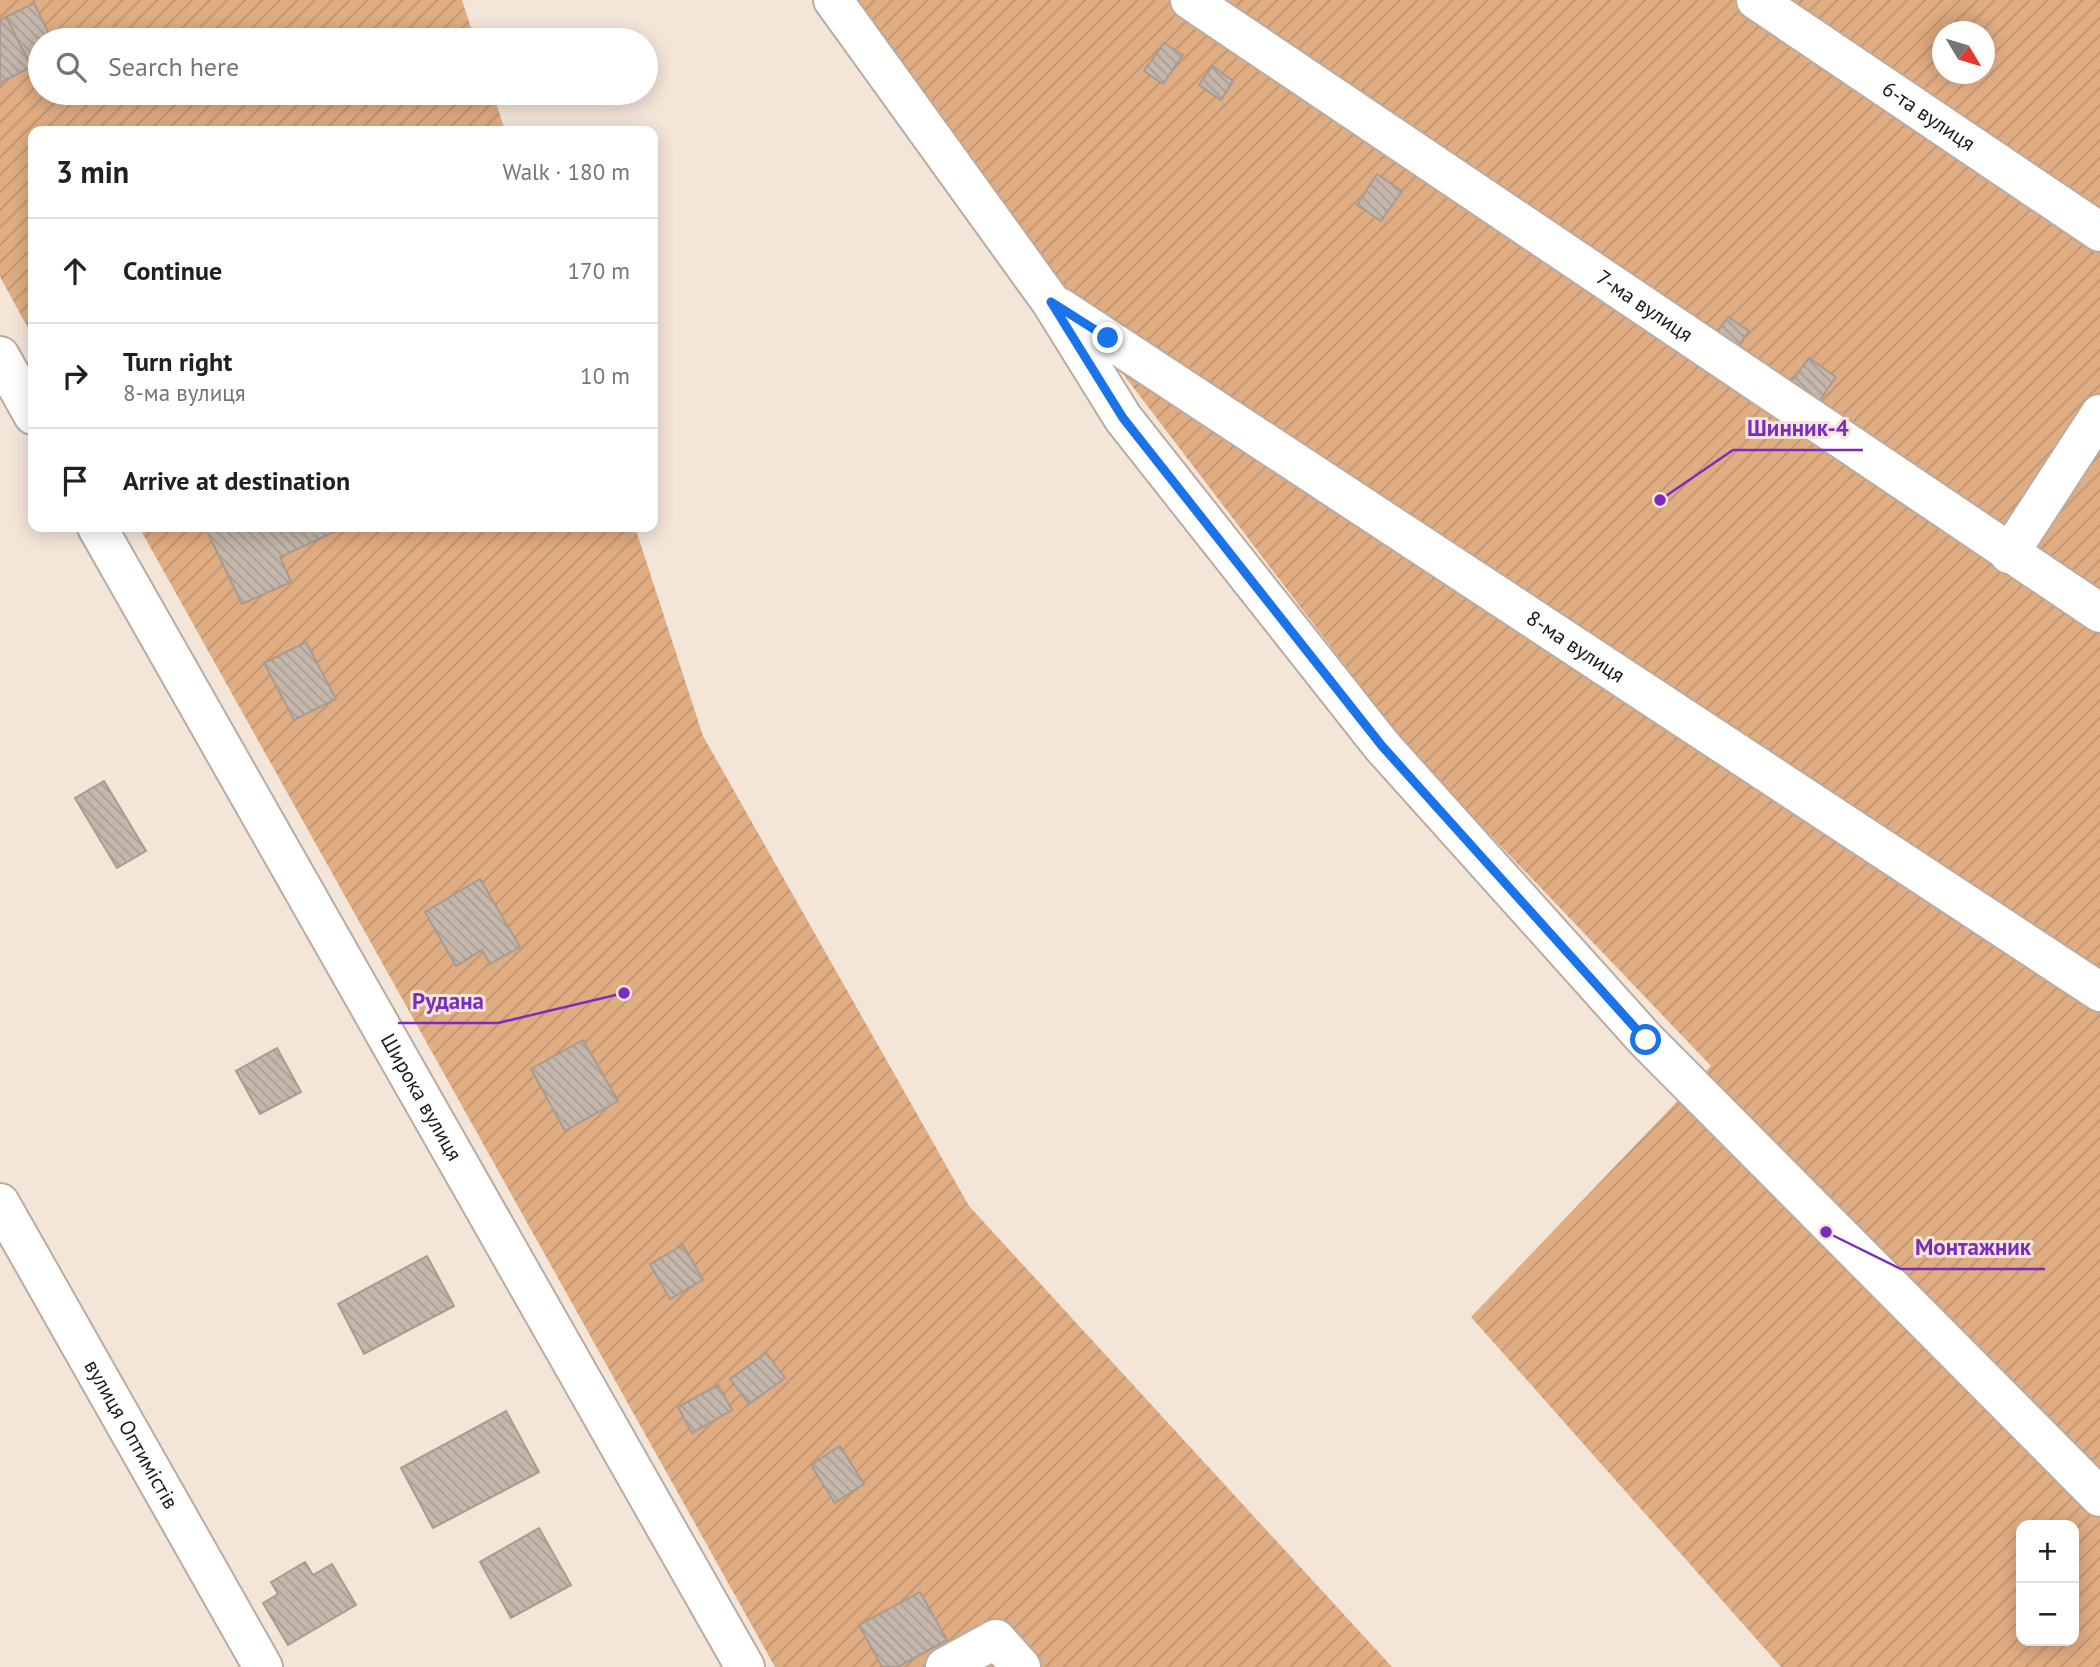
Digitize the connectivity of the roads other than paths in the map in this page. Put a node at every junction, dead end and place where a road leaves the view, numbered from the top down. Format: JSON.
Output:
{"nodes":[{"id":1,"x":833,"y":0,"type":"edge"},
{"id":2,"x":1189,"y":0,"type":"edge"},
{"id":3,"x":1756,"y":0,"type":"edge"},
{"id":4,"x":2100,"y":232,"type":"edge"},
{"id":5,"x":1051,"y":302,"type":"junction"},
{"id":6,"x":2100,"y":415,"type":"edge"},
{"id":7,"x":100,"y":532,"type":"edge"},
{"id":8,"x":2009,"y":554,"type":"junction"},
{"id":9,"x":2100,"y":613,"type":"edge"},
{"id":10,"x":2100,"y":992,"type":"edge"},
{"id":11,"x":0,"y":1203,"type":"edge"},
{"id":12,"x":2100,"y":1497,"type":"edge"},
{"id":13,"x":263,"y":1667,"type":"edge"},
{"id":14,"x":745,"y":1667,"type":"edge"},
{"id":15,"x":945,"y":1667,"type":"edge"},
{"id":16,"x":1021,"y":1667,"type":"edge"}],
"edges":[{"from":1,"to":5,"type":"street"},
{"from":2,"to":8,"type":"street","name":"7-ма вулиця"},
{"from":3,"to":4,"type":"street","name":"6-та вулиця"},
{"from":5,"to":10,"type":"street","name":"8-ма вулиця"},
{"from":5,"to":12,"type":"street"},
{"from":6,"to":8,"type":"street"},
{"from":7,"to":14,"type":"street","name":"Широка вулиця"},
{"from":8,"to":9,"type":"street","name":"7-ма вулиця"},
{"from":11,"to":13,"type":"street","name":"вулиця Оптимістів"},
{"from":15,"to":16,"type":"street"}]}
